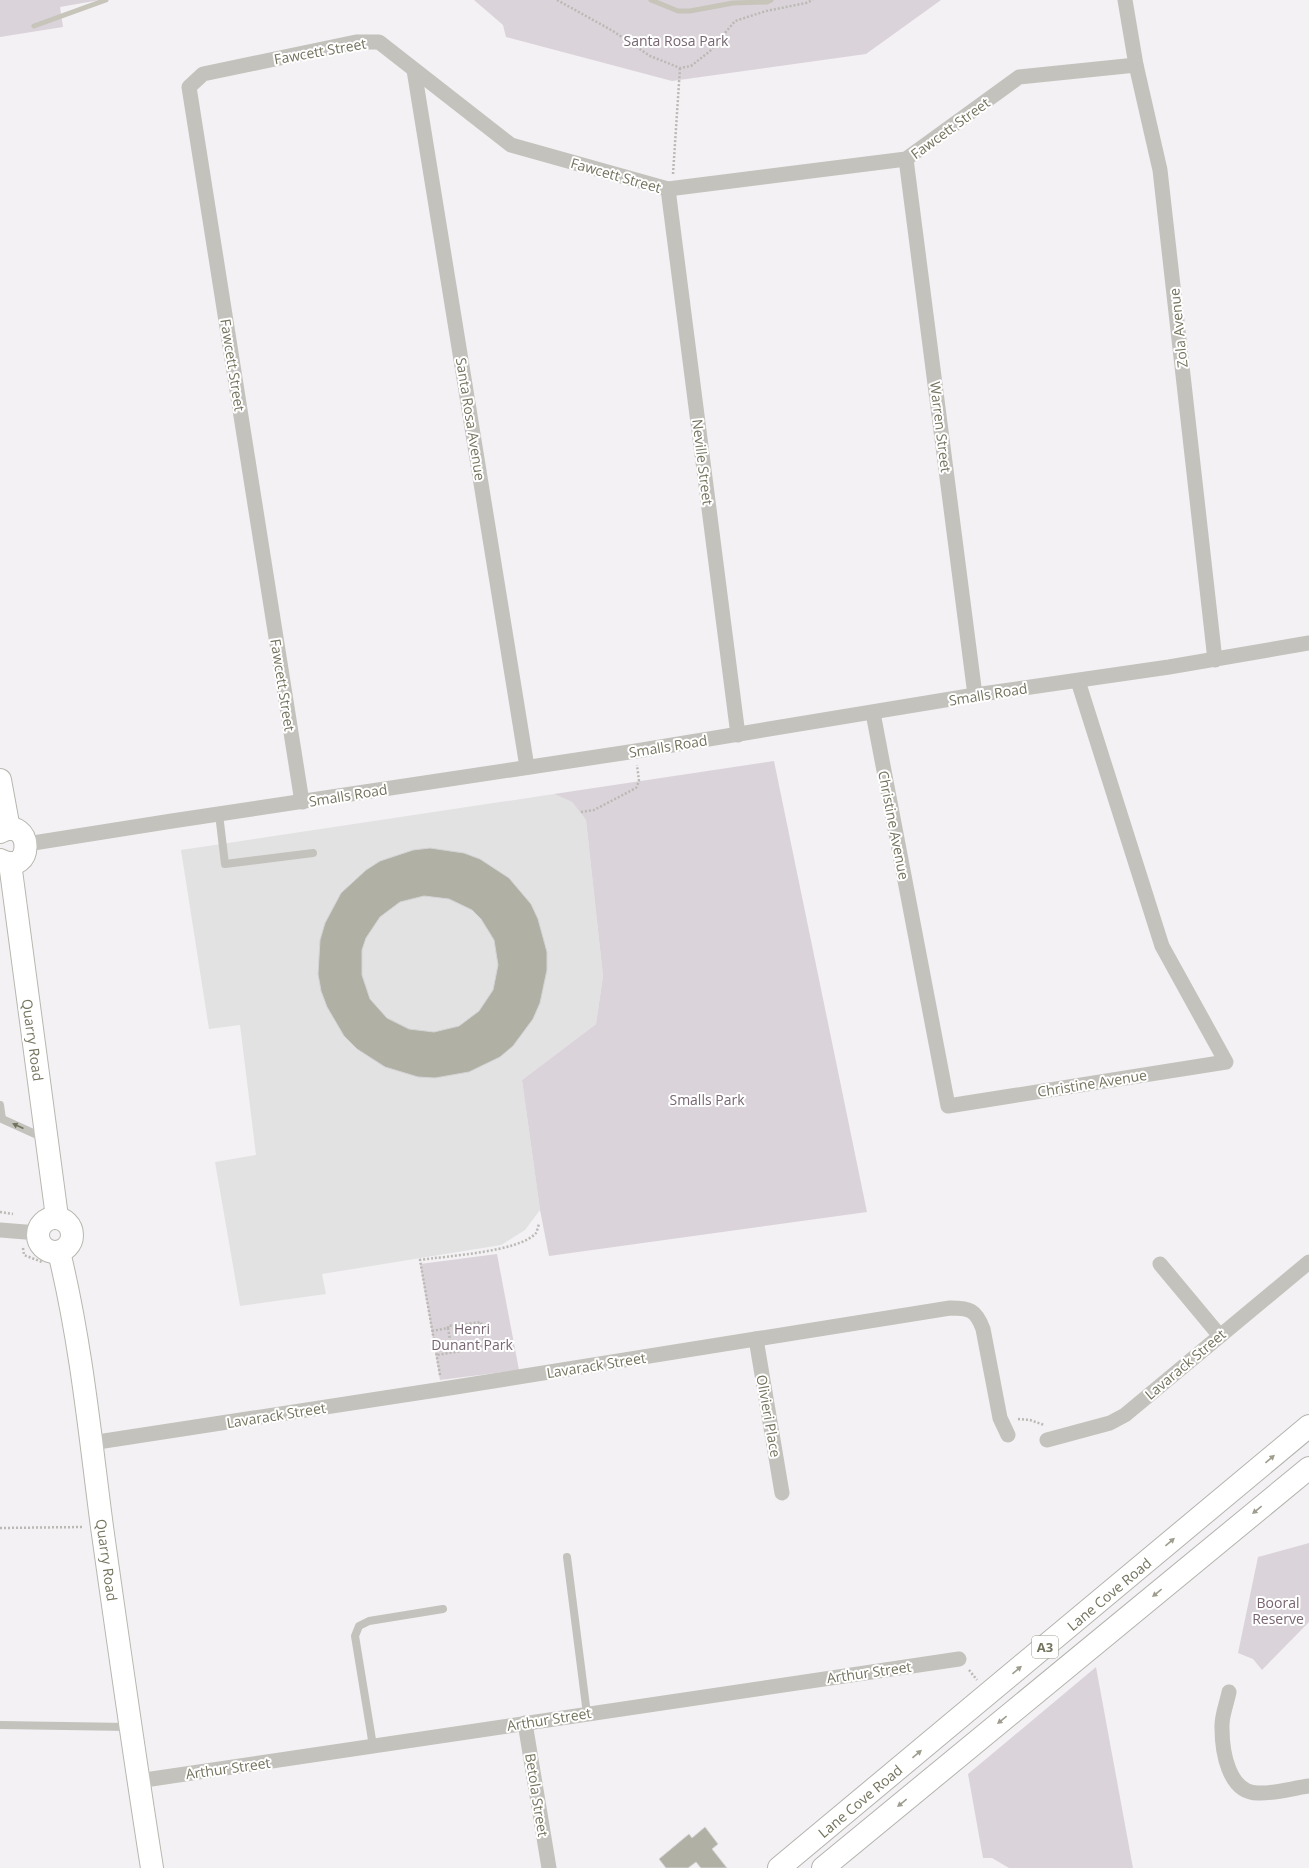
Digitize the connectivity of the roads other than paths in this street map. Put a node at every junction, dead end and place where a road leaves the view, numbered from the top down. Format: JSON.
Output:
{"nodes":[{"id":1,"x":1124,"y":0,"type":"edge"},
{"id":2,"x":1136,"y":65,"type":"junction"},
{"id":3,"x":414,"y":70,"type":"junction"},
{"id":4,"x":906,"y":159,"type":"junction"},
{"id":5,"x":670,"y":189,"type":"junction"},
{"id":6,"x":1309,"y":643,"type":"edge"},
{"id":7,"x":1215,"y":660,"type":"junction"},
{"id":8,"x":1078,"y":681,"type":"junction"},
{"id":9,"x":975,"y":695,"type":"junction"},
{"id":10,"x":873,"y":713,"type":"junction"},
{"id":11,"x":738,"y":735,"type":"junction"},
{"id":12,"x":527,"y":767,"type":"junction"},
{"id":13,"x":0,"y":780,"type":"edge"},
{"id":14,"x":302,"y":802,"type":"junction"},
{"id":15,"x":219,"y":814,"type":"junction"},
{"id":16,"x":4,"y":831,"type":"edge"},
{"id":17,"x":26,"y":844,"type":"junction"},
{"id":18,"x":313,"y":853,"type":"dead end"},
{"id":19,"x":5,"y":862,"type":"edge"},
{"id":20,"x":0,"y":1105,"type":"edge"},
{"id":21,"x":47,"y":1139,"type":"junction"},
{"id":22,"x":57,"y":1217,"type":"junction"},
{"id":23,"x":0,"y":1230,"type":"edge"},
{"id":24,"x":31,"y":1240,"type":"junction"},
{"id":25,"x":51,"y":1257,"type":"junction"},
{"id":26,"x":1309,"y":1262,"type":"edge"},
{"id":27,"x":1160,"y":1264,"type":"dead end"},
{"id":28,"x":1220,"y":1336,"type":"junction"},
{"id":29,"x":756,"y":1339,"type":"junction"},
{"id":30,"x":1309,"y":1426,"type":"edge"},
{"id":31,"x":1008,"y":1434,"type":"dead end"},
{"id":32,"x":1047,"y":1440,"type":"dead end"},
{"id":33,"x":92,"y":1443,"type":"junction"},
{"id":34,"x":1309,"y":1468,"type":"edge"},
{"id":35,"x":782,"y":1493,"type":"dead end"},
{"id":36,"x":567,"y":1557,"type":"dead end"},
{"id":37,"x":443,"y":1609,"type":"dead end"},
{"id":38,"x":959,"y":1659,"type":"dead end"},
{"id":39,"x":1229,"y":1692,"type":"dead end"},
{"id":40,"x":587,"y":1714,"type":"junction"},
{"id":41,"x":525,"y":1723,"type":"junction"},
{"id":42,"x":0,"y":1725,"type":"edge"},
{"id":43,"x":130,"y":1727,"type":"junction"},
{"id":44,"x":373,"y":1746,"type":"junction"},
{"id":45,"x":138,"y":1781,"type":"junction"},
{"id":46,"x":1309,"y":1786,"type":"edge"},
{"id":47,"x":152,"y":1868,"type":"edge"},
{"id":48,"x":549,"y":1868,"type":"edge"},
{"id":49,"x":779,"y":1868,"type":"edge"},
{"id":50,"x":823,"y":1868,"type":"edge"}],
"edges":[{"from":1,"to":2,"type":"street","name":"Zola Avenue"},
{"from":2,"to":4,"type":"street","name":"Fawcett Street"},
{"from":2,"to":7,"type":"street","name":"Zola Avenue"},
{"from":3,"to":5,"type":"street","name":"Fawcett Street"},
{"from":3,"to":12,"type":"street","name":"Santa Rosa Avenue"},
{"from":3,"to":14,"type":"street","name":"Fawcett Street"},
{"from":4,"to":5,"type":"street","name":"Fawcett Street"},
{"from":4,"to":9,"type":"street","name":"Warren Street"},
{"from":5,"to":11,"type":"street","name":"Neville Street"},
{"from":6,"to":7,"type":"street","name":"Smalls Road"},
{"from":7,"to":8,"type":"street","name":"Smalls Road"},
{"from":8,"to":9,"type":"street","name":"Smalls Road"},
{"from":8,"to":10,"type":"street","name":"Christine Avenue"},
{"from":9,"to":10,"type":"street","name":"Smalls Road"},
{"from":10,"to":11,"type":"street","name":"Smalls Road"},
{"from":11,"to":12,"type":"street","name":"Smalls Road"},
{"from":12,"to":14,"type":"street","name":"Smalls Road"},
{"from":13,"to":16,"type":"main road"},
{"from":14,"to":15,"type":"street","name":"Smalls Road"},
{"from":15,"to":17,"type":"street","name":"Smalls Road"},
{"from":15,"to":18,"type":"lane"},
{"from":16,"to":17,"type":"main road"},
{"from":17,"to":19,"type":"main road"},
{"from":19,"to":21,"type":"main road","name":"Quarry Road"},
{"from":21,"to":20,"type":"lane","one_way":true},
{"from":21,"to":22,"type":"main road","name":"Quarry Road"},
{"from":22,"to":24,"type":"main road"},
{"from":22,"to":25,"type":"main road"},
{"from":23,"to":24,"type":"street"},
{"from":24,"to":25,"type":"main road"},
{"from":25,"to":33,"type":"main road","name":"Quarry Road"},
{"from":26,"to":28,"type":"street","name":"Lavarack Street"},
{"from":27,"to":28,"type":"street"},
{"from":28,"to":32,"type":"street","name":"Lavarack Street"},
{"from":29,"to":31,"type":"street","name":"Lavarack Street"},
{"from":29,"to":33,"type":"street","name":"Lavarack Street"},
{"from":29,"to":35,"type":"street","name":"Olivieri Place"},
{"from":49,"to":30,"type":"main road","name":"Lane Cove Road","number":"A3","one_way":true},
{"from":33,"to":43,"type":"main road","name":"Quarry Road"},
{"from":34,"to":50,"type":"main road","name":"Lane Cove Road","number":"A3","one_way":true},
{"from":36,"to":40,"type":"lane"},
{"from":37,"to":44,"type":"lane"},
{"from":38,"to":40,"type":"street","name":"Arthur Street"},
{"from":39,"to":46,"type":"street"},
{"from":40,"to":41,"type":"street","name":"Arthur Street"},
{"from":41,"to":44,"type":"street","name":"Arthur Street"},
{"from":41,"to":48,"type":"street","name":"Betola Street"},
{"from":42,"to":43,"type":"lane"},
{"from":43,"to":45,"type":"main road","name":"Quarry Road"},
{"from":44,"to":45,"type":"street","name":"Arthur Street"},
{"from":45,"to":47,"type":"main road","name":"Quarry Road"}]}
